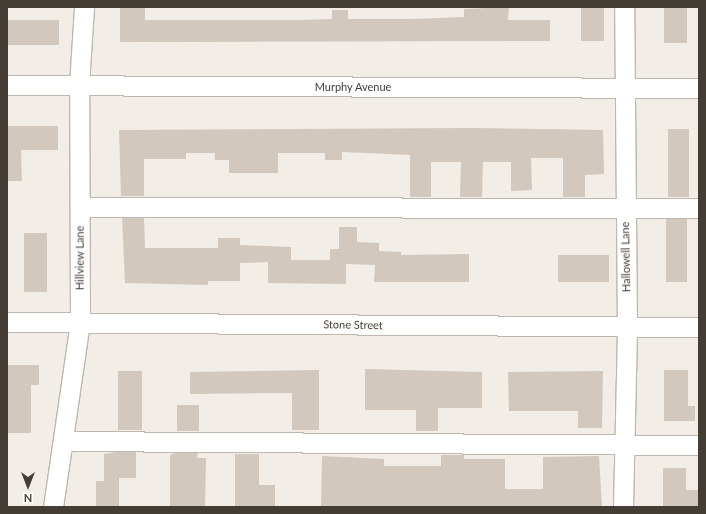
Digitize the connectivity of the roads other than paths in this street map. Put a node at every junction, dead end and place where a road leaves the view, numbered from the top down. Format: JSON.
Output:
{"nodes":[{"id":1,"x":84,"y":7,"type":"edge"},
{"id":2,"x":624,"y":7,"type":"edge"},
{"id":3,"x":7,"y":85,"type":"edge"},
{"id":4,"x":79,"y":85,"type":"junction"},
{"id":5,"x":699,"y":88,"type":"edge"},
{"id":6,"x":623,"y":89,"type":"junction"},
{"id":7,"x":80,"y":207,"type":"junction"},
{"id":8,"x":625,"y":208,"type":"junction"},
{"id":9,"x":699,"y":208,"type":"edge"},
{"id":10,"x":7,"y":322,"type":"edge"},
{"id":11,"x":80,"y":322,"type":"junction"},
{"id":12,"x":699,"y":327,"type":"edge"},
{"id":13,"x":627,"y":328,"type":"junction"},
{"id":14,"x":63,"y":441,"type":"junction"},
{"id":15,"x":625,"y":445,"type":"junction"},
{"id":16,"x":699,"y":445,"type":"edge"},
{"id":17,"x":53,"y":507,"type":"edge"},
{"id":18,"x":624,"y":507,"type":"edge"}],
"edges":[{"from":1,"to":4,"type":"street","name":"Hillview Lane"},
{"from":2,"to":6,"type":"street","name":"Hallowell Lane"},
{"from":3,"to":4,"type":"street","name":"Murphy Avenue"},
{"from":4,"to":6,"type":"street","name":"Murphy Avenue"},
{"from":4,"to":7,"type":"street","name":"Hillview Lane"},
{"from":5,"to":6,"type":"street","name":"Murphy Avenue"},
{"from":6,"to":8,"type":"street","name":"Hallowell Lane"},
{"from":7,"to":8,"type":"street"},
{"from":7,"to":11,"type":"street","name":"Hillview Lane"},
{"from":8,"to":9,"type":"street"},
{"from":8,"to":13,"type":"street","name":"Hallowell Lane"},
{"from":10,"to":11,"type":"street","name":"Stone Street"},
{"from":11,"to":13,"type":"street","name":"Stone Street"},
{"from":11,"to":14,"type":"street","name":"Hillview Lane"},
{"from":12,"to":13,"type":"street","name":"Stone Street"},
{"from":13,"to":15,"type":"street","name":"Hallowell Lane"},
{"from":14,"to":15,"type":"street"},
{"from":14,"to":17,"type":"street","name":"Hillview Lane"},
{"from":15,"to":16,"type":"street"},
{"from":15,"to":18,"type":"street","name":"Hallowell Lane"}]}
